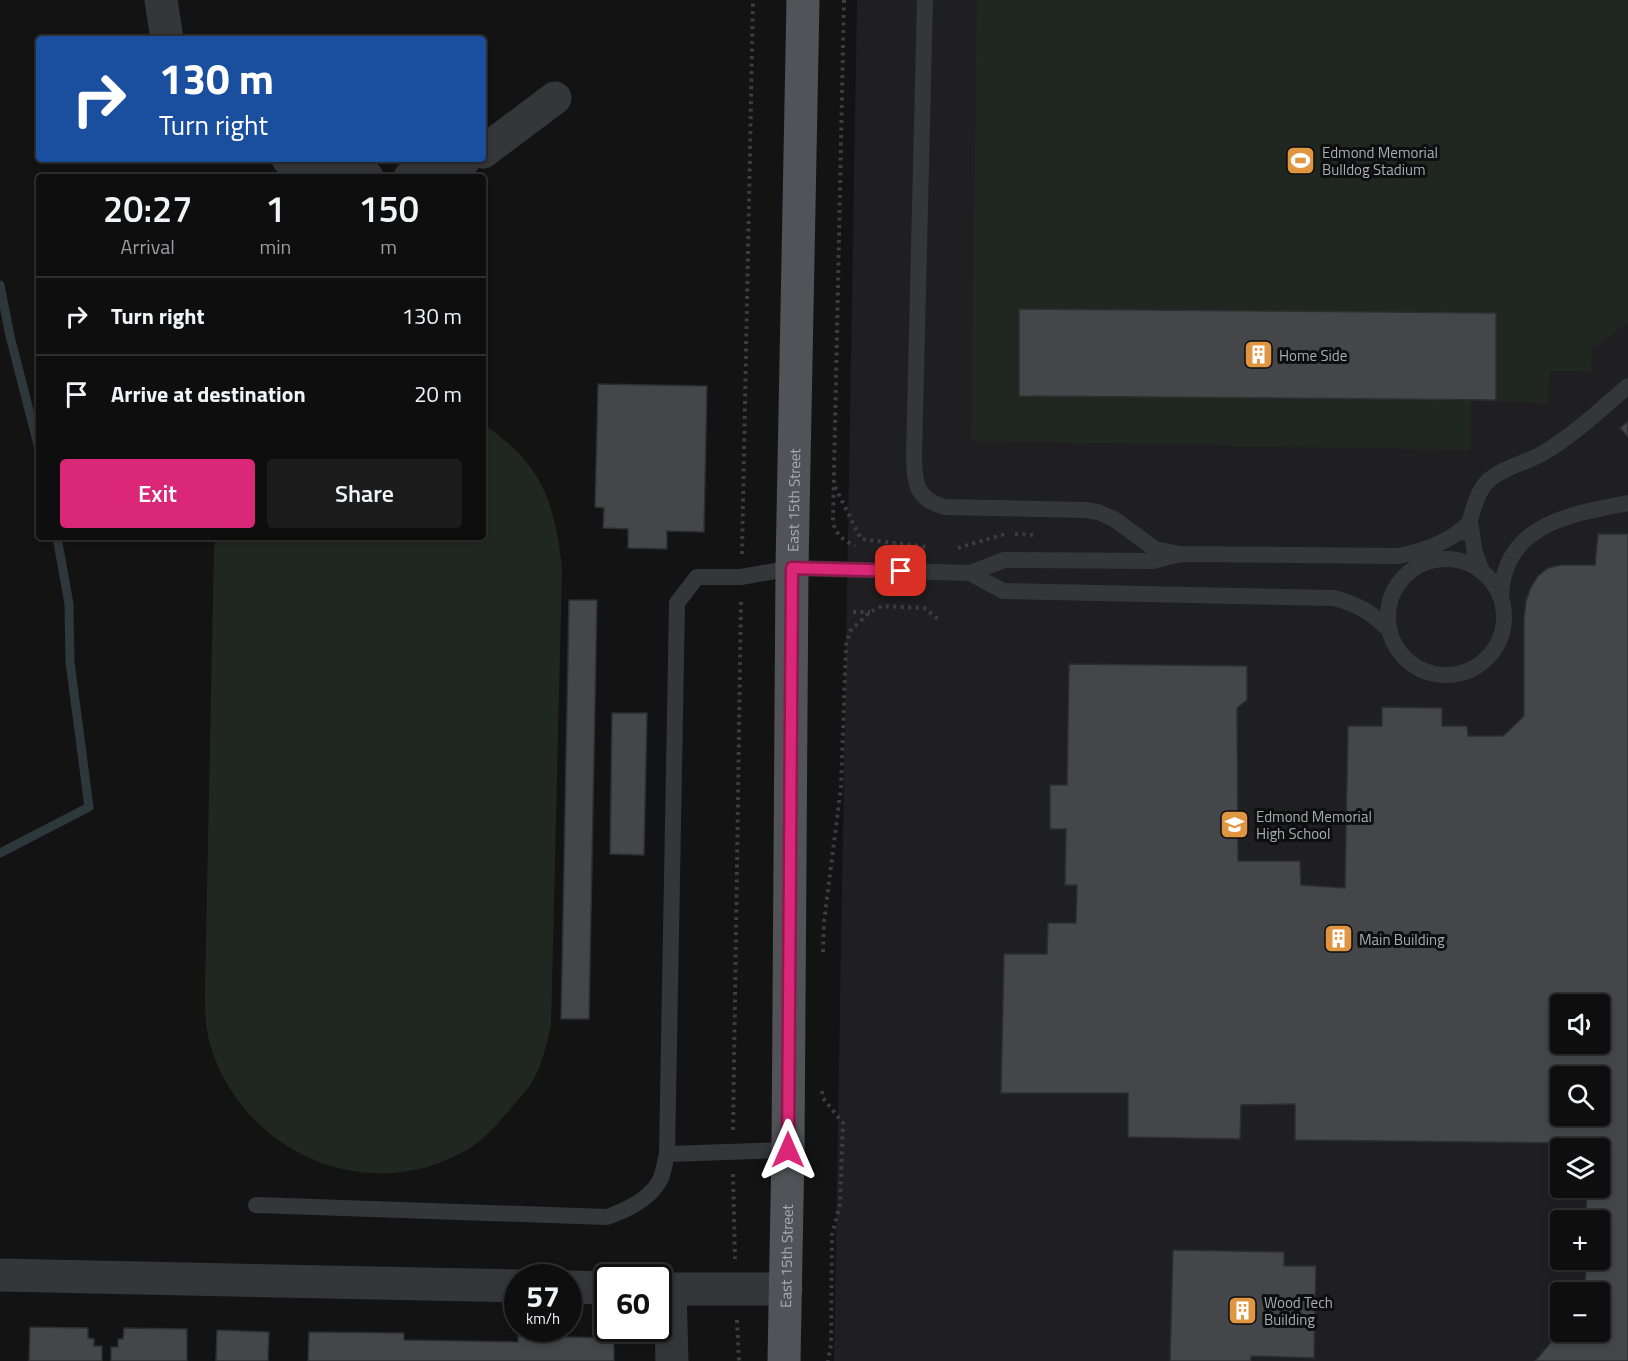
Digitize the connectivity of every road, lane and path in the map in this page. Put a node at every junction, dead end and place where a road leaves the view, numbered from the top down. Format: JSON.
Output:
{"nodes":[{"id":1,"x":161,"y":0,"type":"edge"},
{"id":2,"x":753,"y":0,"type":"edge"},
{"id":3,"x":803,"y":0,"type":"edge"},
{"id":4,"x":844,"y":0,"type":"edge"},
{"id":5,"x":925,"y":0,"type":"edge"},
{"id":6,"x":167,"y":36,"type":"edge"},
{"id":7,"x":555,"y":98,"type":"dead end"},
{"id":8,"x":486,"y":150,"type":"edge"},
{"id":9,"x":301,"y":162,"type":"edge"},
{"id":10,"x":456,"y":162,"type":"edge"},
{"id":11,"x":354,"y":174,"type":"edge"},
{"id":12,"x":419,"y":174,"type":"edge"},
{"id":13,"x":1628,"y":386,"type":"edge"},
{"id":14,"x":834,"y":485,"type":"junction"},
{"id":15,"x":1628,"y":503,"type":"edge"},
{"id":16,"x":1470,"y":522,"type":"junction"},
{"id":17,"x":1043,"y":535,"type":"dead end"},
{"id":18,"x":855,"y":546,"type":"dead end"},
{"id":19,"x":931,"y":547,"type":"dead end"},
{"id":20,"x":954,"y":549,"type":"dead end"},
{"id":21,"x":1180,"y":554,"type":"junction"},
{"id":22,"x":1436,"y":560,"type":"junction"},
{"id":23,"x":792,"y":568,"type":"junction"},
{"id":24,"x":1482,"y":571,"type":"junction"},
{"id":25,"x":970,"y":573,"type":"junction"},
{"id":26,"x":741,"y":577,"type":"junction"},
{"id":27,"x":1501,"y":598,"type":"junction"},
{"id":28,"x":853,"y":612,"type":"dead end"},
{"id":29,"x":870,"y":612,"type":"junction"},
{"id":30,"x":938,"y":619,"type":"dead end"},
{"id":31,"x":1390,"y":631,"type":"junction"},
{"id":32,"x":823,"y":957,"type":"dead end"},
{"id":33,"x":820,"y":1084,"type":"dead end"},
{"id":34,"x":788,"y":1150,"type":"junction"},
{"id":35,"x":732,"y":1151,"type":"junction"},
{"id":36,"x":667,"y":1154,"type":"junction"},
{"id":37,"x":256,"y":1205,"type":"dead end"},
{"id":38,"x":0,"y":1275,"type":"edge"},
{"id":39,"x":504,"y":1286,"type":"edge"},
{"id":40,"x":672,"y":1289,"type":"edge"},
{"id":41,"x":786,"y":1289,"type":"junction"},
{"id":42,"x":736,"y":1290,"type":"junction"},
{"id":43,"x":670,"y":1342,"type":"edge"},
{"id":44,"x":672,"y":1361,"type":"edge"},
{"id":45,"x":739,"y":1361,"type":"edge"},
{"id":46,"x":784,"y":1361,"type":"edge"},
{"id":47,"x":828,"y":1361,"type":"edge"}],
"edges":[{"from":1,"to":6,"type":"street"},
{"from":2,"to":26,"type":"path"},
{"from":3,"to":23,"type":"main road","name":"East 15th Street"},
{"from":4,"to":14,"type":"path"},
{"from":5,"to":21,"type":"lane"},
{"from":7,"to":8,"type":"street"},
{"from":9,"to":11,"type":"street"},
{"from":10,"to":12,"type":"street"},
{"from":13,"to":16,"type":"lane"},
{"from":14,"to":18,"type":"path"},
{"from":14,"to":19,"type":"path"},
{"from":15,"to":27,"type":"lane"},
{"from":16,"to":21,"type":"lane"},
{"from":16,"to":22,"type":"lane"},
{"from":16,"to":24,"type":"lane"},
{"from":17,"to":20,"type":"path"},
{"from":21,"to":25,"type":"lane"},
{"from":22,"to":24,"type":"lane"},
{"from":22,"to":31,"type":"lane"},
{"from":23,"to":25,"type":"lane"},
{"from":23,"to":26,"type":"lane"},
{"from":23,"to":34,"type":"main road","name":"East 15th Street"},
{"from":24,"to":27,"type":"lane"},
{"from":25,"to":31,"type":"lane"},
{"from":26,"to":35,"type":"path"},
{"from":26,"to":36,"type":"lane"},
{"from":27,"to":31,"type":"lane"},
{"from":28,"to":29,"type":"path"},
{"from":29,"to":30,"type":"path"},
{"from":29,"to":32,"type":"path"},
{"from":33,"to":47,"type":"path"},
{"from":34,"to":35,"type":"lane"},
{"from":34,"to":41,"type":"main road","name":"East 15th Street"},
{"from":35,"to":36,"type":"lane"},
{"from":35,"to":42,"type":"path"},
{"from":36,"to":37,"type":"lane"},
{"from":38,"to":39,"type":"street"},
{"from":40,"to":42,"type":"street"},
{"from":41,"to":42,"type":"street"},
{"from":41,"to":46,"type":"main road","name":"East 15th Street"},
{"from":42,"to":45,"type":"path"},
{"from":43,"to":44,"type":"street"}]}
